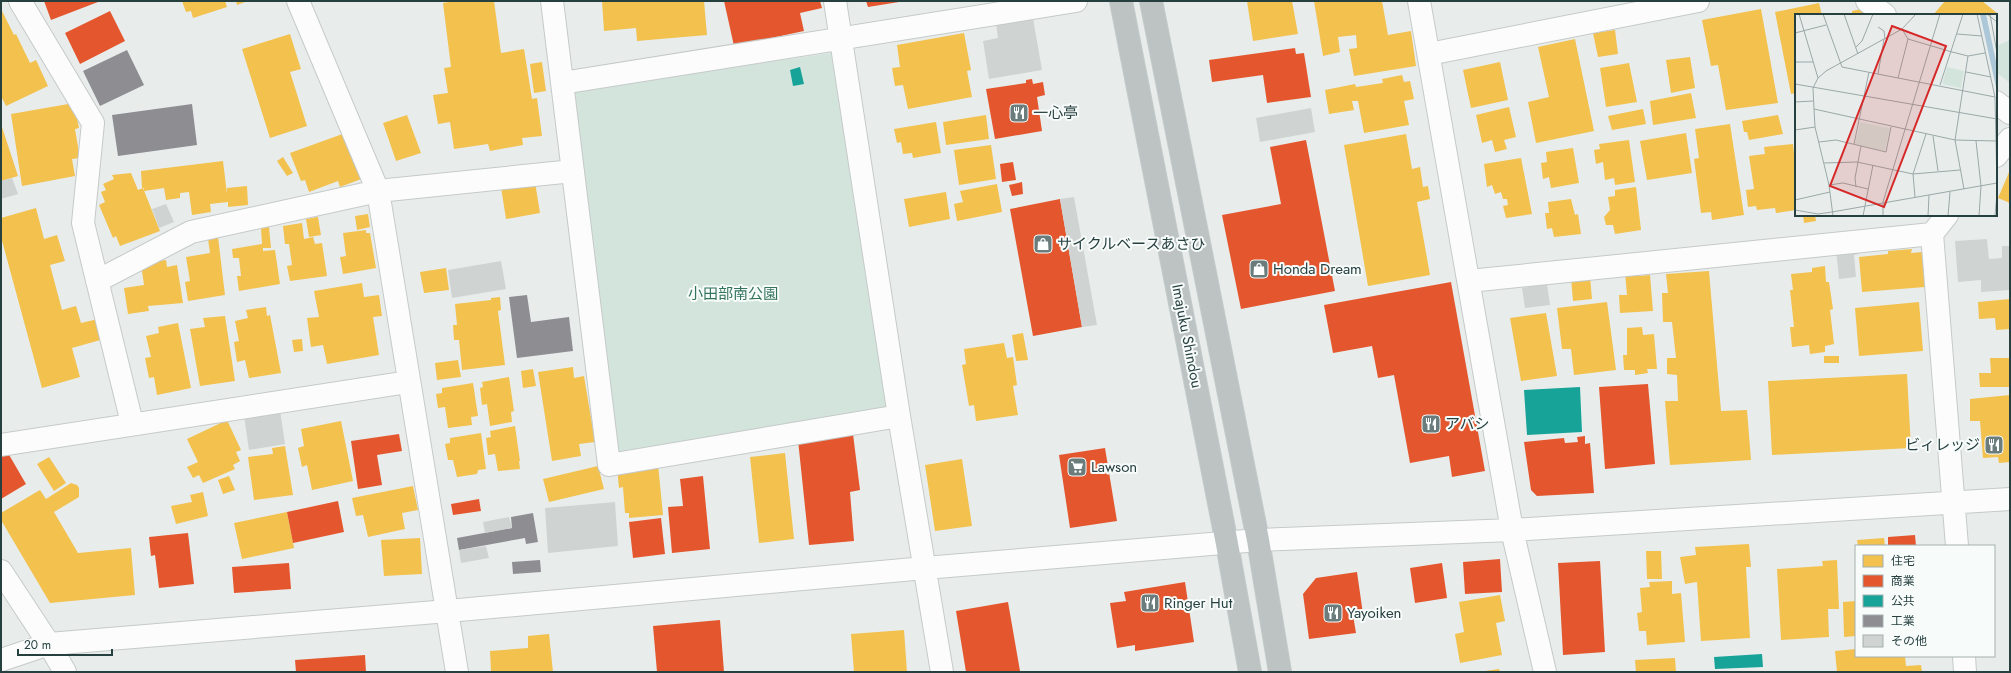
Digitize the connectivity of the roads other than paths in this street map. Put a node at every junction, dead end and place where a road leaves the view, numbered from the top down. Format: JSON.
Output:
{"nodes":[{"id":1,"x":20,"y":1,"type":"edge"},
{"id":2,"x":298,"y":1,"type":"edge"},
{"id":3,"x":552,"y":1,"type":"edge"},
{"id":4,"x":835,"y":1,"type":"edge"},
{"id":5,"x":1076,"y":1,"type":"edge"},
{"id":6,"x":1121,"y":1,"type":"edge"},
{"id":7,"x":1151,"y":1,"type":"edge"},
{"id":8,"x":1419,"y":1,"type":"edge"},
{"id":9,"x":1698,"y":1,"type":"edge"},
{"id":10,"x":1867,"y":1,"type":"edge"},
{"id":11,"x":1884,"y":14,"type":"edge"},
{"id":12,"x":841,"y":39,"type":"junction"},
{"id":13,"x":1429,"y":54,"type":"junction"},
{"id":14,"x":562,"y":83,"type":"junction"},
{"id":15,"x":1997,"y":103,"type":"edge"},
{"id":16,"x":2010,"y":113,"type":"edge"},
{"id":17,"x":2010,"y":139,"type":"edge"},
{"id":18,"x":1997,"y":155,"type":"edge"},
{"id":19,"x":573,"y":171,"type":"junction"},
{"id":20,"x":378,"y":191,"type":"junction"},
{"id":21,"x":1946,"y":216,"type":"edge"},
{"id":22,"x":1932,"y":234,"type":"junction"},
{"id":23,"x":1469,"y":280,"type":"junction"},
{"id":24,"x":97,"y":281,"type":"junction"},
{"id":25,"x":408,"y":382,"type":"junction"},
{"id":26,"x":899,"y":416,"type":"junction"},
{"id":27,"x":132,"y":423,"type":"junction"},
{"id":28,"x":1,"y":445,"type":"edge"},
{"id":29,"x":2010,"y":499,"type":"edge"},
{"id":30,"x":1954,"y":502,"type":"junction"},
{"id":31,"x":1512,"y":530,"type":"junction"},
{"id":32,"x":1258,"y":540,"type":"junction"},
{"id":33,"x":1227,"y":544,"type":"junction"},
{"id":34,"x":1957,"y":545,"type":"edge"},
{"id":35,"x":925,"y":568,"type":"junction"},
{"id":36,"x":1,"y":571,"type":"edge"},
{"id":37,"x":448,"y":611,"type":"junction"},
{"id":38,"x":48,"y":644,"type":"junction"},
{"id":39,"x":1964,"y":657,"type":"edge"},
{"id":40,"x":1,"y":660,"type":"edge"},
{"id":41,"x":65,"y":672,"type":"edge"},
{"id":42,"x":457,"y":672,"type":"edge"},
{"id":43,"x":942,"y":672,"type":"edge"},
{"id":44,"x":1250,"y":672,"type":"edge"},
{"id":45,"x":1280,"y":672,"type":"edge"},
{"id":46,"x":1545,"y":672,"type":"edge"},
{"id":47,"x":1965,"y":672,"type":"edge"}],
"edges":[{"from":1,"to":24,"type":"street"},
{"from":2,"to":20,"type":"street"},
{"from":3,"to":14,"type":"street"},
{"from":4,"to":12,"type":"street"},
{"from":5,"to":12,"type":"street"},
{"from":6,"to":33,"type":"highway","name":"Imajuku Shindou"},
{"from":7,"to":32,"type":"highway","name":"Imajuku Shindou"},
{"from":8,"to":13,"type":"street"},
{"from":9,"to":13,"type":"street"},
{"from":10,"to":11,"type":"street"},
{"from":12,"to":14,"type":"street"},
{"from":12,"to":26,"type":"street"},
{"from":13,"to":23,"type":"street"},
{"from":14,"to":19,"type":"street"},
{"from":15,"to":16,"type":"street"},
{"from":17,"to":18,"type":"street"},
{"from":19,"to":20,"type":"street"},
{"from":19,"to":26,"type":"street"},
{"from":20,"to":24,"type":"street"},
{"from":20,"to":25,"type":"street"},
{"from":21,"to":22,"type":"street"},
{"from":22,"to":23,"type":"street"},
{"from":22,"to":30,"type":"street"},
{"from":23,"to":31,"type":"street"},
{"from":24,"to":27,"type":"street"},
{"from":25,"to":27,"type":"street"},
{"from":25,"to":37,"type":"street"},
{"from":26,"to":35,"type":"street"},
{"from":27,"to":28,"type":"street"},
{"from":29,"to":30,"type":"street"},
{"from":30,"to":31,"type":"street"},
{"from":30,"to":34,"type":"street"},
{"from":31,"to":32,"type":"street"},
{"from":31,"to":46,"type":"street"},
{"from":32,"to":33,"type":"street"},
{"from":32,"to":45,"type":"highway","name":"Imajuku Shindou"},
{"from":33,"to":35,"type":"street"},
{"from":33,"to":44,"type":"highway","name":"Imajuku Shindou"},
{"from":35,"to":37,"type":"street"},
{"from":35,"to":43,"type":"street"},
{"from":36,"to":38,"type":"street"},
{"from":37,"to":38,"type":"street"},
{"from":37,"to":42,"type":"street"},
{"from":38,"to":40,"type":"street"},
{"from":38,"to":41,"type":"street"},
{"from":39,"to":47,"type":"street"}]}
